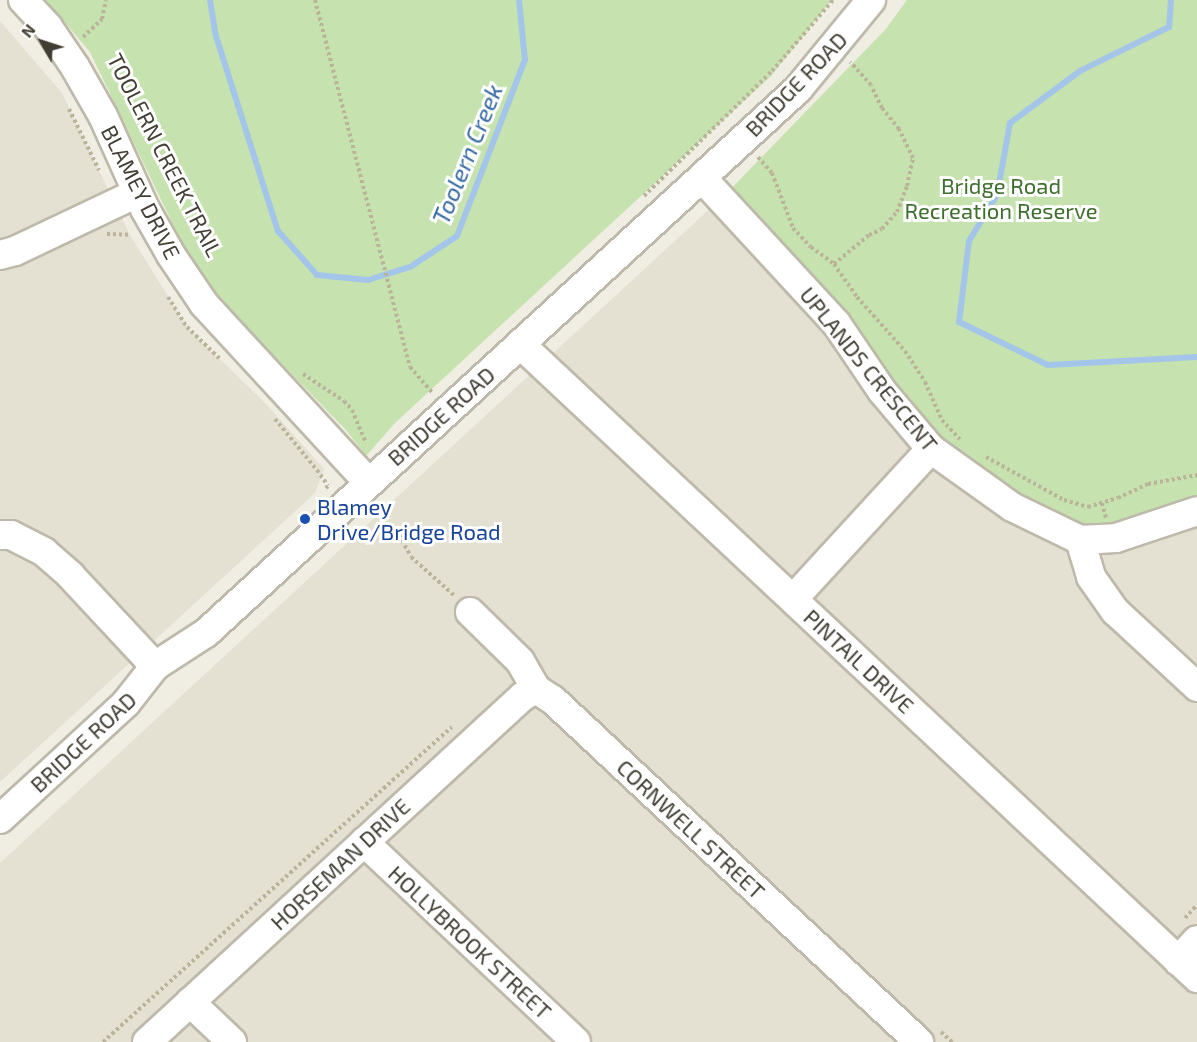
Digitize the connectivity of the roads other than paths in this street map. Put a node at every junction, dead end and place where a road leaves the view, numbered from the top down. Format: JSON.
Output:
{"nodes":[{"id":1,"x":23,"y":0,"type":"edge"},
{"id":2,"x":871,"y":0,"type":"edge"},
{"id":3,"x":702,"y":178,"type":"junction"},
{"id":4,"x":137,"y":193,"type":"junction"},
{"id":5,"x":0,"y":255,"type":"edge"},
{"id":6,"x":520,"y":344,"type":"junction"},
{"id":7,"x":931,"y":449,"type":"junction"},
{"id":8,"x":368,"y":482,"type":"junction"},
{"id":9,"x":1197,"y":511,"type":"edge"},
{"id":10,"x":0,"y":535,"type":"edge"},
{"id":11,"x":1080,"y":540,"type":"junction"},
{"id":12,"x":793,"y":600,"type":"junction"},
{"id":13,"x":470,"y":612,"type":"road end"},
{"id":14,"x":155,"y":666,"type":"junction"},
{"id":15,"x":1197,"y":687,"type":"edge"},
{"id":16,"x":536,"y":688,"type":"junction"},
{"id":17,"x":0,"y":819,"type":"edge"},
{"id":18,"x":364,"y":842,"type":"junction"},
{"id":19,"x":1191,"y":960,"type":"edge"},
{"id":20,"x":190,"y":1002,"type":"junction"},
{"id":21,"x":927,"y":1034,"type":"edge"},
{"id":22,"x":147,"y":1042,"type":"edge"},
{"id":23,"x":232,"y":1042,"type":"edge"},
{"id":24,"x":576,"y":1042,"type":"edge"}],
"edges":[{"from":1,"to":4,"type":"street","name":"BLAMEY DRIVE"},
{"from":2,"to":3,"type":"street","name":"BRIDGE ROAD"},
{"from":3,"to":6,"type":"street","name":"BRIDGE ROAD"},
{"from":3,"to":7,"type":"street","name":"UPLANDS CRESCENT"},
{"from":4,"to":5,"type":"street"},
{"from":4,"to":8,"type":"street","name":"BLAMEY DRIVE"},
{"from":6,"to":8,"type":"street","name":"BRIDGE ROAD"},
{"from":6,"to":12,"type":"street","name":"PINTAIL DRIVE"},
{"from":7,"to":11,"type":"street","name":"UPLANDS CRESCENT"},
{"from":7,"to":12,"type":"street"},
{"from":8,"to":14,"type":"street","name":"BRIDGE ROAD"},
{"from":9,"to":11,"type":"street","name":"UPLANDS CRESCENT"},
{"from":10,"to":14,"type":"street"},
{"from":11,"to":15,"type":"street"},
{"from":12,"to":19,"type":"street","name":"PINTAIL DRIVE"},
{"from":13,"to":16,"type":"street","name":"CORNWELL STREET"},
{"from":14,"to":17,"type":"street","name":"BRIDGE ROAD"},
{"from":16,"to":18,"type":"street","name":"HORSEMAN DRIVE"},
{"from":16,"to":21,"type":"street","name":"CORNWELL STREET"},
{"from":18,"to":20,"type":"street","name":"HORSEMAN DRIVE"},
{"from":18,"to":24,"type":"street","name":"HOLLYBROOK STREET"},
{"from":20,"to":22,"type":"street","name":"HORSEMAN DRIVE"},
{"from":20,"to":23,"type":"street"}]}
